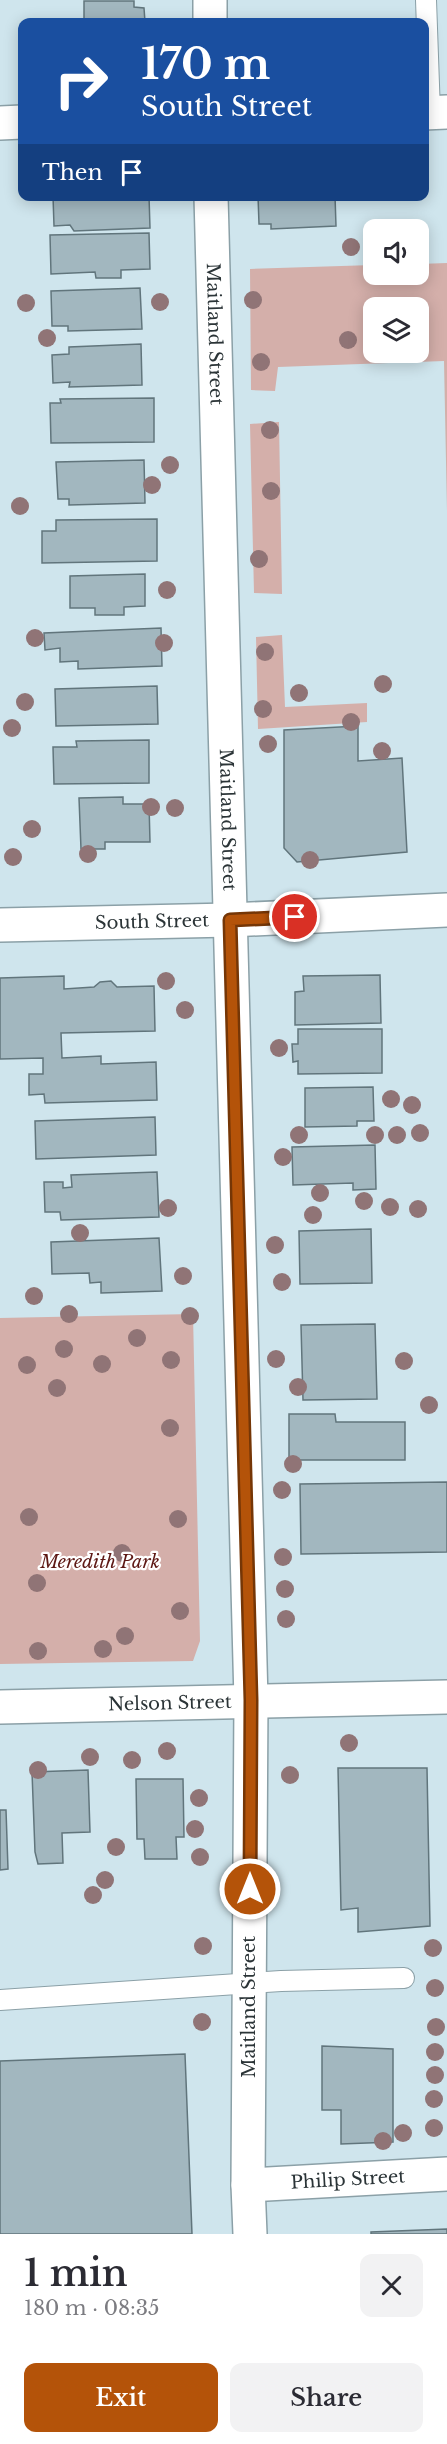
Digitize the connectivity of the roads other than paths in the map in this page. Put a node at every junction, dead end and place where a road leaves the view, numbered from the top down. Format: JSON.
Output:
{"nodes":[{"id":1,"x":210,"y":0,"type":"edge"},
{"id":2,"x":426,"y":0,"type":"edge"},
{"id":3,"x":210,"y":18,"type":"edge"},
{"id":4,"x":427,"y":18,"type":"edge"},
{"id":5,"x":429,"y":42,"type":"edge"},
{"id":6,"x":434,"y":112,"type":"edge"},
{"id":7,"x":18,"y":122,"type":"edge"},
{"id":8,"x":0,"y":123,"type":"edge"},
{"id":9,"x":211,"y":201,"type":"edge"},
{"id":10,"x":447,"y":910,"type":"edge"},
{"id":11,"x":230,"y":920,"type":"junction"},
{"id":12,"x":0,"y":925,"type":"edge"},
{"id":13,"x":447,"y":1697,"type":"edge"},
{"id":14,"x":251,"y":1700,"type":"junction"},
{"id":15,"x":0,"y":1707,"type":"edge"},
{"id":16,"x":404,"y":1978,"type":"dead end"},
{"id":17,"x":249,"y":1983,"type":"junction"},
{"id":18,"x":0,"y":2000,"type":"edge"},
{"id":19,"x":447,"y":2174,"type":"edge"},
{"id":20,"x":248,"y":2186,"type":"junction"},
{"id":21,"x":250,"y":2234,"type":"edge"}],
"edges":[{"from":1,"to":3,"type":"street"},
{"from":2,"to":4,"type":"lane"},
{"from":5,"to":6,"type":"lane"},
{"from":7,"to":8,"type":"street"},
{"from":9,"to":11,"type":"street","name":"Maitland Street"},
{"from":10,"to":11,"type":"street","name":"South Street"},
{"from":11,"to":12,"type":"street","name":"South Street"},
{"from":11,"to":14,"type":"street","name":"Maitland Street"},
{"from":13,"to":14,"type":"street","name":"Nelson Street"},
{"from":14,"to":15,"type":"street","name":"Nelson Street"},
{"from":14,"to":17,"type":"street","name":"Maitland Street"},
{"from":16,"to":17,"type":"lane"},
{"from":17,"to":18,"type":"lane"},
{"from":17,"to":20,"type":"street","name":"Maitland Street"},
{"from":19,"to":20,"type":"street","name":"Philip Street"},
{"from":20,"to":21,"type":"street","name":"Maitland Street"}]}
